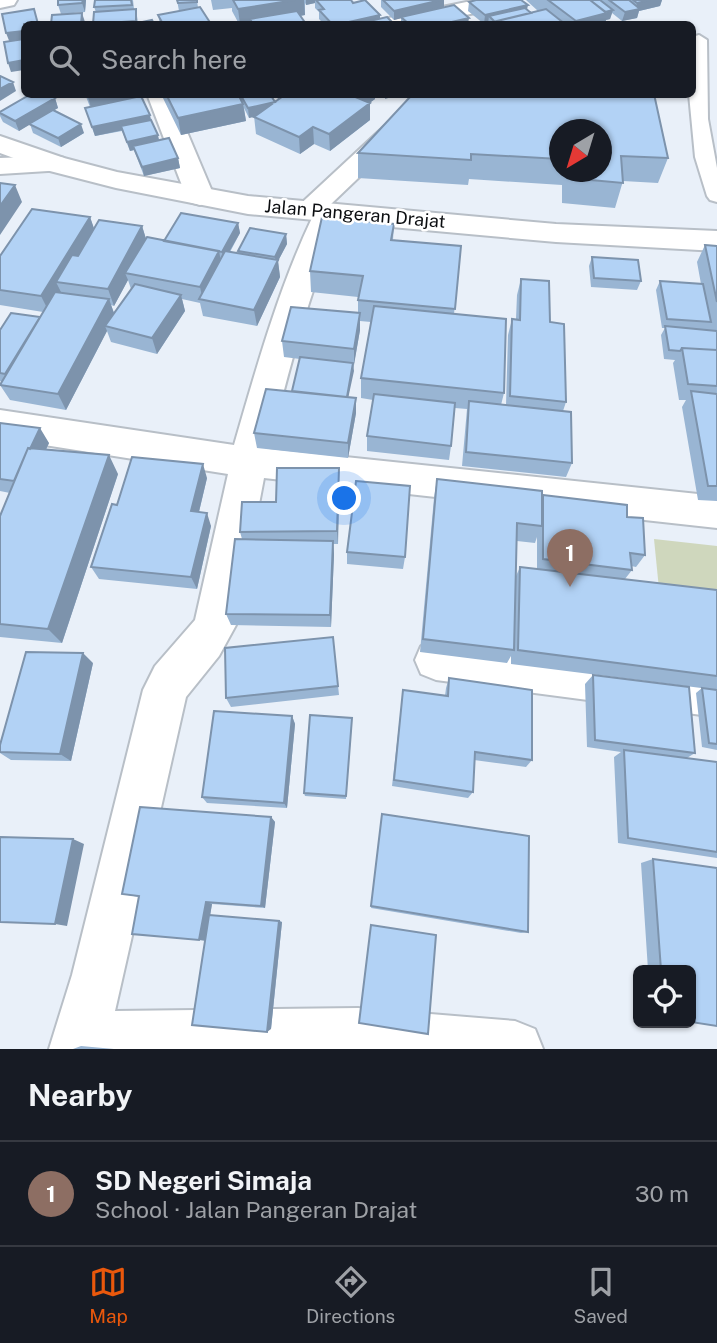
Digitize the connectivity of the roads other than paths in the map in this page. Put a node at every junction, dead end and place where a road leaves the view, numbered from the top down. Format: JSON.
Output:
{"nodes":[{"id":1,"x":6,"y":0,"type":"edge"},
{"id":2,"x":507,"y":0,"type":"edge"},
{"id":3,"x":0,"y":2,"type":"edge"},
{"id":4,"x":406,"y":21,"type":"edge"},
{"id":5,"x":699,"y":40,"type":"dead end"},
{"id":6,"x":161,"y":98,"type":"edge"},
{"id":7,"x":430,"y":98,"type":"edge"},
{"id":8,"x":0,"y":144,"type":"edge"},
{"id":9,"x":55,"y":164,"type":"junction"},
{"id":10,"x":0,"y":166,"type":"edge"},
{"id":11,"x":200,"y":196,"type":"junction"},
{"id":12,"x":717,"y":196,"type":"edge"},
{"id":13,"x":318,"y":211,"type":"junction"},
{"id":14,"x":717,"y":241,"type":"edge"},
{"id":15,"x":0,"y":424,"type":"edge"},
{"id":16,"x":248,"y":461,"type":"junction"},
{"id":17,"x":717,"y":512,"type":"edge"},
{"id":18,"x":436,"y":660,"type":"edge"},
{"id":19,"x":717,"y":695,"type":"edge"},
{"id":20,"x":358,"y":1043,"type":"edge"},
{"id":21,"x":79,"y":1044,"type":"edge"},
{"id":22,"x":515,"y":1049,"type":"edge"}],
"edges":[{"from":1,"to":3,"type":"street"},
{"from":2,"to":4,"type":"street"},
{"from":5,"to":12,"type":"lane"},
{"from":6,"to":11,"type":"street"},
{"from":7,"to":13,"type":"street"},
{"from":8,"to":9,"type":"street","name":"Jalan Pangeran Drajat"},
{"from":9,"to":10,"type":"street"},
{"from":9,"to":11,"type":"street","name":"Jalan Pangeran Drajat"},
{"from":11,"to":13,"type":"street","name":"Jalan Pangeran Drajat"},
{"from":13,"to":14,"type":"street","name":"Jalan Pangeran Drajat"},
{"from":13,"to":16,"type":"street"},
{"from":15,"to":16,"type":"street"},
{"from":16,"to":17,"type":"street"},
{"from":16,"to":21,"type":"street"},
{"from":18,"to":19,"type":"street"},
{"from":20,"to":21,"type":"street"},
{"from":20,"to":22,"type":"street"}]}
